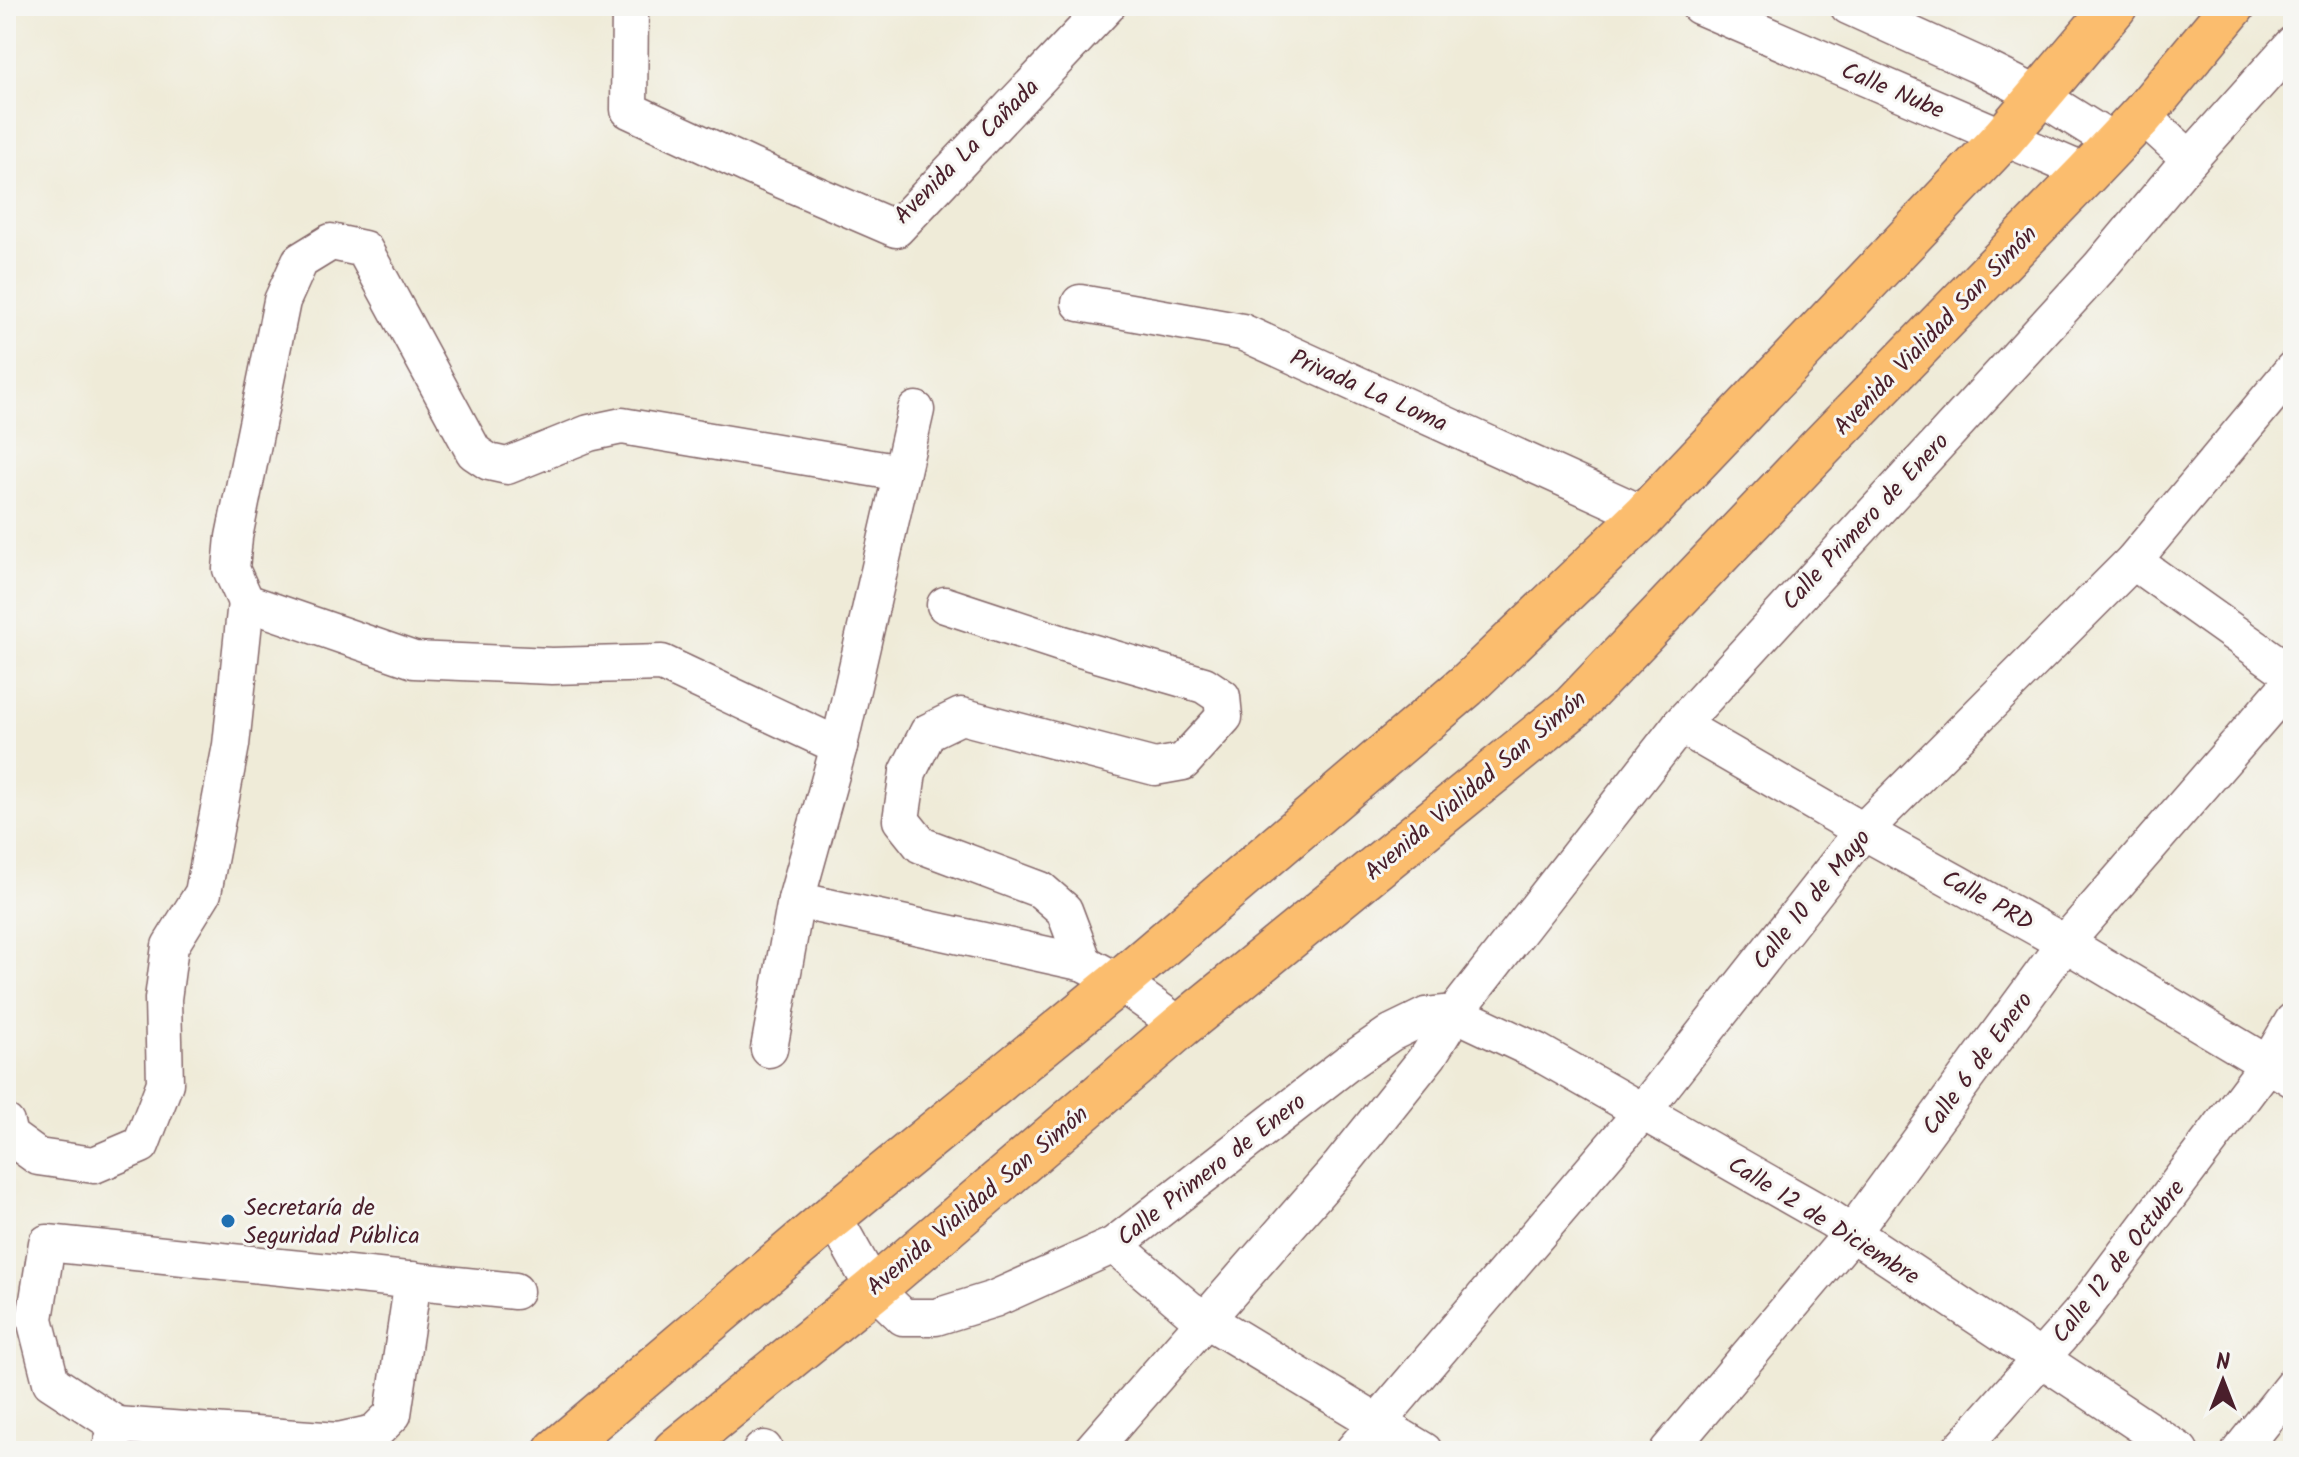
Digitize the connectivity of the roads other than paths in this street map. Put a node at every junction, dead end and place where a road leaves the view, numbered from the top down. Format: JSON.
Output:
{"nodes":[{"id":1,"x":630,"y":6,"type":"edge"},
{"id":2,"x":1107,"y":6,"type":"edge"},
{"id":3,"x":1699,"y":6,"type":"edge"},
{"id":4,"x":1848,"y":6,"type":"edge"},
{"id":5,"x":2115,"y":6,"type":"edge"},
{"id":6,"x":2233,"y":6,"type":"edge"},
{"id":7,"x":2293,"y":44,"type":"edge"},
{"id":8,"x":2038,"y":95,"type":"junction"},
{"id":9,"x":2004,"y":137,"type":"junction"},
{"id":10,"x":2115,"y":144,"type":"junction"},
{"id":11,"x":2190,"y":159,"type":"junction"},
{"id":12,"x":1080,"y":303,"type":"dead end"},
{"id":13,"x":2293,"y":369,"type":"edge"},
{"id":14,"x":916,"y":410,"type":"dead end"},
{"id":15,"x":901,"y":473,"type":"junction"},
{"id":16,"x":1645,"y":515,"type":"junction"},
{"id":17,"x":2133,"y":561,"type":"junction"},
{"id":18,"x":246,"y":602,"type":"junction"},
{"id":19,"x":945,"y":605,"type":"dead end"},
{"id":20,"x":2293,"y":677,"type":"edge"},
{"id":21,"x":1680,"y":725,"type":"junction"},
{"id":22,"x":839,"y":746,"type":"junction"},
{"id":23,"x":1863,"y":831,"type":"junction"},
{"id":24,"x":796,"y":900,"type":"junction"},
{"id":25,"x":2065,"y":943,"type":"junction"},
{"id":26,"x":1102,"y":973,"type":"junction"},
{"id":27,"x":1455,"y":1013,"type":"junction"},
{"id":28,"x":2293,"y":1021,"type":"edge"},
{"id":29,"x":1181,"y":1026,"type":"junction"},
{"id":30,"x":769,"y":1049,"type":"dead end"},
{"id":31,"x":2281,"y":1072,"type":"edge"},
{"id":32,"x":1642,"y":1112,"type":"junction"},
{"id":33,"x":6,"y":1123,"type":"edge"},
{"id":34,"x":833,"y":1216,"type":"junction"},
{"id":35,"x":1852,"y":1233,"type":"junction"},
{"id":36,"x":1114,"y":1245,"type":"junction"},
{"id":37,"x":413,"y":1280,"type":"junction"},
{"id":38,"x":874,"y":1289,"type":"junction"},
{"id":39,"x":515,"y":1291,"type":"dead end"},
{"id":40,"x":1207,"y":1320,"type":"junction"},
{"id":41,"x":2040,"y":1360,"type":"junction"},
{"id":42,"x":2293,"y":1385,"type":"edge"},
{"id":43,"x":1376,"y":1423,"type":"junction"},
{"id":44,"x":114,"y":1438,"type":"edge"},
{"id":45,"x":556,"y":1451,"type":"edge"},
{"id":46,"x":675,"y":1451,"type":"edge"},
{"id":47,"x":1091,"y":1451,"type":"edge"},
{"id":48,"x":1353,"y":1451,"type":"edge"},
{"id":49,"x":1424,"y":1451,"type":"edge"},
{"id":50,"x":1668,"y":1451,"type":"edge"},
{"id":51,"x":1959,"y":1451,"type":"edge"},
{"id":52,"x":2180,"y":1451,"type":"edge"},
{"id":53,"x":2240,"y":1451,"type":"edge"}],
"edges":[{"from":1,"to":2,"type":"street","name":"Avenida La Cañada"},
{"from":3,"to":9,"type":"street","name":"Calle Nube"},
{"from":4,"to":8,"type":"street"},
{"from":5,"to":8,"type":"main road"},
{"from":6,"to":10,"type":"main road","name":"Avenida Vialidad San Simón"},
{"from":7,"to":11,"type":"street","name":"Calle Primero de Enero"},
{"from":8,"to":9,"type":"main road"},
{"from":8,"to":10,"type":"street"},
{"from":9,"to":10,"type":"street","name":"Calle Nube"},
{"from":9,"to":16,"type":"main road"},
{"from":10,"to":11,"type":"street"},
{"from":10,"to":29,"type":"main road","name":"Avenida Vialidad San Simón"},
{"from":11,"to":21,"type":"street","name":"Calle Primero de Enero"},
{"from":12,"to":16,"type":"street","name":"Privada La Loma"},
{"from":13,"to":17,"type":"street","name":"Calle 10 de Mayo"},
{"from":14,"to":15,"type":"street"},
{"from":15,"to":18,"type":"street"},
{"from":15,"to":22,"type":"street"},
{"from":16,"to":26,"type":"main road"},
{"from":17,"to":20,"type":"street"},
{"from":17,"to":23,"type":"street","name":"Calle 10 de Mayo"},
{"from":18,"to":22,"type":"street"},
{"from":18,"to":33,"type":"street"},
{"from":19,"to":26,"type":"street"},
{"from":20,"to":25,"type":"street","name":"Calle 6 de Enero"},
{"from":21,"to":23,"type":"street","name":"Calle PRD"},
{"from":21,"to":27,"type":"street","name":"Calle Primero de Enero"},
{"from":22,"to":24,"type":"street"},
{"from":23,"to":25,"type":"street","name":"Calle PRD"},
{"from":23,"to":32,"type":"street","name":"Calle 10 de Mayo"},
{"from":24,"to":26,"type":"street"},
{"from":24,"to":30,"type":"street"},
{"from":25,"to":31,"type":"street","name":"Calle PRD"},
{"from":25,"to":35,"type":"street","name":"Calle 6 de Enero"},
{"from":26,"to":29,"type":"street"},
{"from":26,"to":34,"type":"main road"},
{"from":27,"to":32,"type":"street","name":"Calle 12 de Diciembre"},
{"from":27,"to":36,"type":"street","name":"Calle Primero de Enero"},
{"from":27,"to":40,"type":"street","name":"Calle Primero de Enero"},
{"from":28,"to":31,"type":"street","name":"Calle 12 de Octubre"},
{"from":29,"to":38,"type":"main road","name":"Avenida Vialidad San Simón"},
{"from":31,"to":41,"type":"street","name":"Calle 12 de Octubre"},
{"from":32,"to":35,"type":"street","name":"Calle 12 de Diciembre"},
{"from":32,"to":43,"type":"street","name":"Calle 10 de Mayo"},
{"from":34,"to":38,"type":"street","name":"Calle Primero de Enero"},
{"from":34,"to":45,"type":"main road"},
{"from":35,"to":41,"type":"street","name":"Calle 12 de Diciembre"},
{"from":35,"to":50,"type":"street","name":"Calle 6 de Enero"},
{"from":36,"to":38,"type":"street","name":"Calle Primero de Enero"},
{"from":36,"to":40,"type":"street"},
{"from":37,"to":39,"type":"street"},
{"from":37,"to":44,"type":"street"},
{"from":37,"to":44,"type":"street"},
{"from":38,"to":46,"type":"main road","name":"Avenida Vialidad San Simón"},
{"from":40,"to":43,"type":"street"},
{"from":40,"to":47,"type":"street","name":"Calle Primero de Enero"},
{"from":41,"to":51,"type":"street","name":"Calle 12 de Octubre"},
{"from":41,"to":52,"type":"street","name":"Calle 12 de Diciembre"},
{"from":42,"to":53,"type":"street"},
{"from":43,"to":48,"type":"street","name":"Calle 10 de Mayo"},
{"from":43,"to":49,"type":"street"}]}
